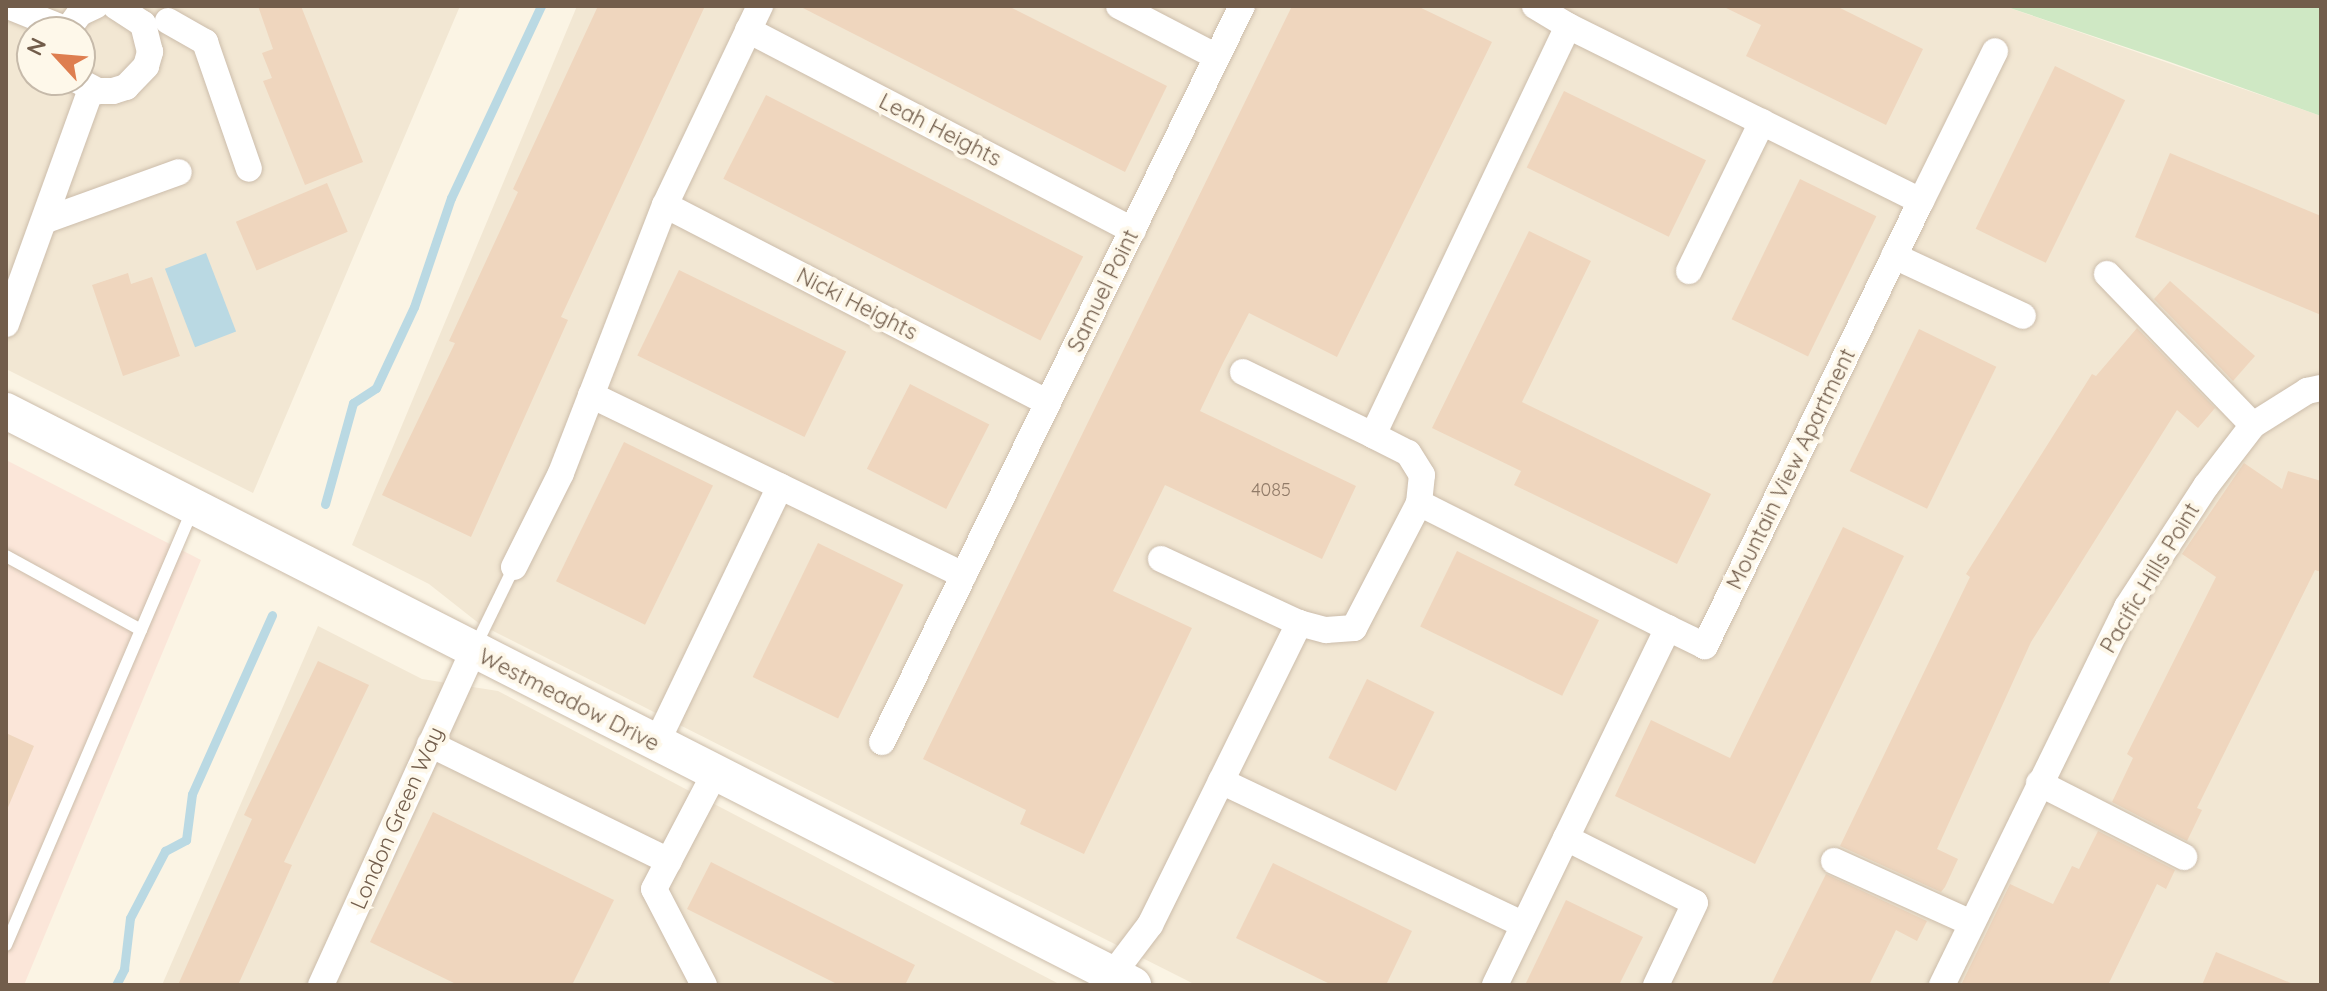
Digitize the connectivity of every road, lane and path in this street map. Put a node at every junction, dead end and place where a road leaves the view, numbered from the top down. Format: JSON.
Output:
{"nodes":[{"id":1,"x":8,"y":6,"type":"edge"},
{"id":2,"x":95,"y":6,"type":"edge"},
{"id":3,"x":115,"y":6,"type":"edge"},
{"id":4,"x":760,"y":6,"type":"edge"},
{"id":5,"x":1119,"y":6,"type":"edge"},
{"id":6,"x":1242,"y":6,"type":"edge"},
{"id":7,"x":1535,"y":6,"type":"edge"},
{"id":8,"x":32,"y":16,"type":"edge"},
{"id":9,"x":78,"y":16,"type":"edge"},
{"id":10,"x":163,"y":19,"type":"edge"},
{"id":11,"x":1568,"y":26,"type":"junction"},
{"id":12,"x":748,"y":30,"type":"junction"},
{"id":13,"x":1995,"y":51,"type":"dead end"},
{"id":14,"x":1217,"y":57,"type":"junction"},
{"id":15,"x":96,"y":87,"type":"edge"},
{"id":16,"x":81,"y":96,"type":"edge"},
{"id":17,"x":1762,"y":122,"type":"junction"},
{"id":18,"x":249,"y":169,"type":"dead end"},
{"id":19,"x":179,"y":172,"type":"dead end"},
{"id":20,"x":1921,"y":201,"type":"junction"},
{"id":21,"x":665,"y":205,"type":"junction"},
{"id":22,"x":46,"y":220,"type":"junction"},
{"id":23,"x":1133,"y":230,"type":"junction"},
{"id":24,"x":1894,"y":256,"type":"junction"},
{"id":25,"x":1689,"y":271,"type":"dead end"},
{"id":26,"x":2107,"y":274,"type":"dead end"},
{"id":27,"x":2023,"y":316,"type":"dead end"},
{"id":28,"x":6,"y":324,"type":"edge"},
{"id":29,"x":1243,"y":372,"type":"dead end"},
{"id":30,"x":2321,"y":388,"type":"edge"},
{"id":31,"x":591,"y":395,"type":"junction"},
{"id":32,"x":1048,"y":403,"type":"junction"},
{"id":33,"x":6,"y":411,"type":"edge"},
{"id":34,"x":2253,"y":425,"type":"junction"},
{"id":35,"x":1373,"y":435,"type":"junction"},
{"id":36,"x":780,"y":486,"type":"junction"},
{"id":37,"x":1419,"y":503,"type":"junction"},
{"id":38,"x":194,"y":508,"type":"junction"},
{"id":39,"x":6,"y":556,"type":"edge"},
{"id":40,"x":1161,"y":559,"type":"dead end"},
{"id":41,"x":514,"y":567,"type":"joint"},
{"id":42,"x":964,"y":575,"type":"junction"},
{"id":43,"x":1299,"y":623,"type":"junction"},
{"id":44,"x":1668,"y":628,"type":"junction"},
{"id":45,"x":141,"y":630,"type":"junction"},
{"id":46,"x":473,"y":651,"type":"junction"},
{"id":47,"x":882,"y":742,"type":"dead end"},
{"id":48,"x":430,"y":744,"type":"junction"},
{"id":49,"x":656,"y":744,"type":"junction"},
{"id":50,"x":715,"y":773,"type":"junction"},
{"id":51,"x":1221,"y":781,"type":"junction"},
{"id":52,"x":2039,"y":783,"type":"junction"},
{"id":53,"x":1566,"y":838,"type":"junction"},
{"id":54,"x":2184,"y":857,"type":"dead end"},
{"id":55,"x":669,"y":861,"type":"junction"},
{"id":56,"x":1834,"y":861,"type":"dead end"},
{"id":57,"x":1971,"y":923,"type":"junction"},
{"id":58,"x":1524,"y":925,"type":"junction"},
{"id":59,"x":6,"y":945,"type":"edge"},
{"id":60,"x":1118,"y":982,"type":"edge"},
{"id":61,"x":321,"y":985,"type":"edge"},
{"id":62,"x":704,"y":985,"type":"edge"},
{"id":63,"x":1495,"y":985,"type":"edge"},
{"id":64,"x":1656,"y":985,"type":"edge"},
{"id":65,"x":1942,"y":985,"type":"edge"}],
"edges":[{"from":1,"to":8,"type":"street"},
{"from":2,"to":9,"type":"street"},
{"from":3,"to":10,"type":"street"},
{"from":4,"to":12,"type":"street"},
{"from":5,"to":14,"type":"street"},
{"from":6,"to":14,"type":"street","name":"Samuel Point"},
{"from":7,"to":11,"type":"street"},
{"from":10,"to":15,"type":"street"},
{"from":10,"to":18,"type":"street"},
{"from":11,"to":17,"type":"street"},
{"from":11,"to":35,"type":"street"},
{"from":12,"to":21,"type":"street"},
{"from":12,"to":23,"type":"street","name":"Leah Heights"},
{"from":13,"to":20,"type":"street","name":"Mountain View Apartment"},
{"from":14,"to":23,"type":"street","name":"Samuel Point"},
{"from":16,"to":22,"type":"street"},
{"from":17,"to":20,"type":"street"},
{"from":17,"to":25,"type":"street"},
{"from":19,"to":22,"type":"street"},
{"from":20,"to":24,"type":"street","name":"Mountain View Apartment"},
{"from":21,"to":31,"type":"street"},
{"from":21,"to":32,"type":"street","name":"Nicki Heights"},
{"from":22,"to":28,"type":"street"},
{"from":23,"to":32,"type":"street","name":"Samuel Point"},
{"from":24,"to":27,"type":"street"},
{"from":24,"to":44,"type":"street","name":"Mountain View Apartment"},
{"from":26,"to":34,"type":"street"},
{"from":29,"to":35,"type":"street"},
{"from":30,"to":34,"type":"street","name":"Pacific Hills Point"},
{"from":31,"to":36,"type":"street"},
{"from":31,"to":41,"type":"street"},
{"from":32,"to":42,"type":"street","name":"Samuel Point"},
{"from":33,"to":38,"type":"street","name":"Westmeadow Drive"},
{"from":34,"to":52,"type":"street","name":"Pacific Hills Point"},
{"from":35,"to":37,"type":"street"},
{"from":36,"to":42,"type":"street"},
{"from":36,"to":49,"type":"street"},
{"from":37,"to":43,"type":"street"},
{"from":37,"to":44,"type":"street","name":"Mountain View Apartment"},
{"from":38,"to":45,"type":"lane"},
{"from":38,"to":46,"type":"street","name":"Westmeadow Drive"},
{"from":39,"to":45,"type":"lane"},
{"from":40,"to":43,"type":"street"},
{"from":41,"to":46,"type":"lane"},
{"from":42,"to":47,"type":"street","name":"Samuel Point"},
{"from":43,"to":51,"type":"street"},
{"from":44,"to":53,"type":"street"},
{"from":45,"to":59,"type":"lane"},
{"from":46,"to":48,"type":"street","name":"London Green Way"},
{"from":46,"to":49,"type":"street","name":"Westmeadow Drive"},
{"from":48,"to":55,"type":"street"},
{"from":48,"to":61,"type":"street","name":"London Green Way"},
{"from":49,"to":50,"type":"street","name":"Westmeadow Drive"},
{"from":50,"to":55,"type":"street"},
{"from":50,"to":60,"type":"street","name":"Westmeadow Drive"},
{"from":51,"to":58,"type":"street"},
{"from":51,"to":60,"type":"street"},
{"from":52,"to":54,"type":"street"},
{"from":52,"to":57,"type":"street","name":"Pacific Hills Point"},
{"from":53,"to":58,"type":"street"},
{"from":53,"to":64,"type":"street"},
{"from":55,"to":62,"type":"street"},
{"from":56,"to":57,"type":"street"},
{"from":57,"to":65,"type":"street","name":"Pacific Hills Point"},
{"from":58,"to":63,"type":"street"}]}
